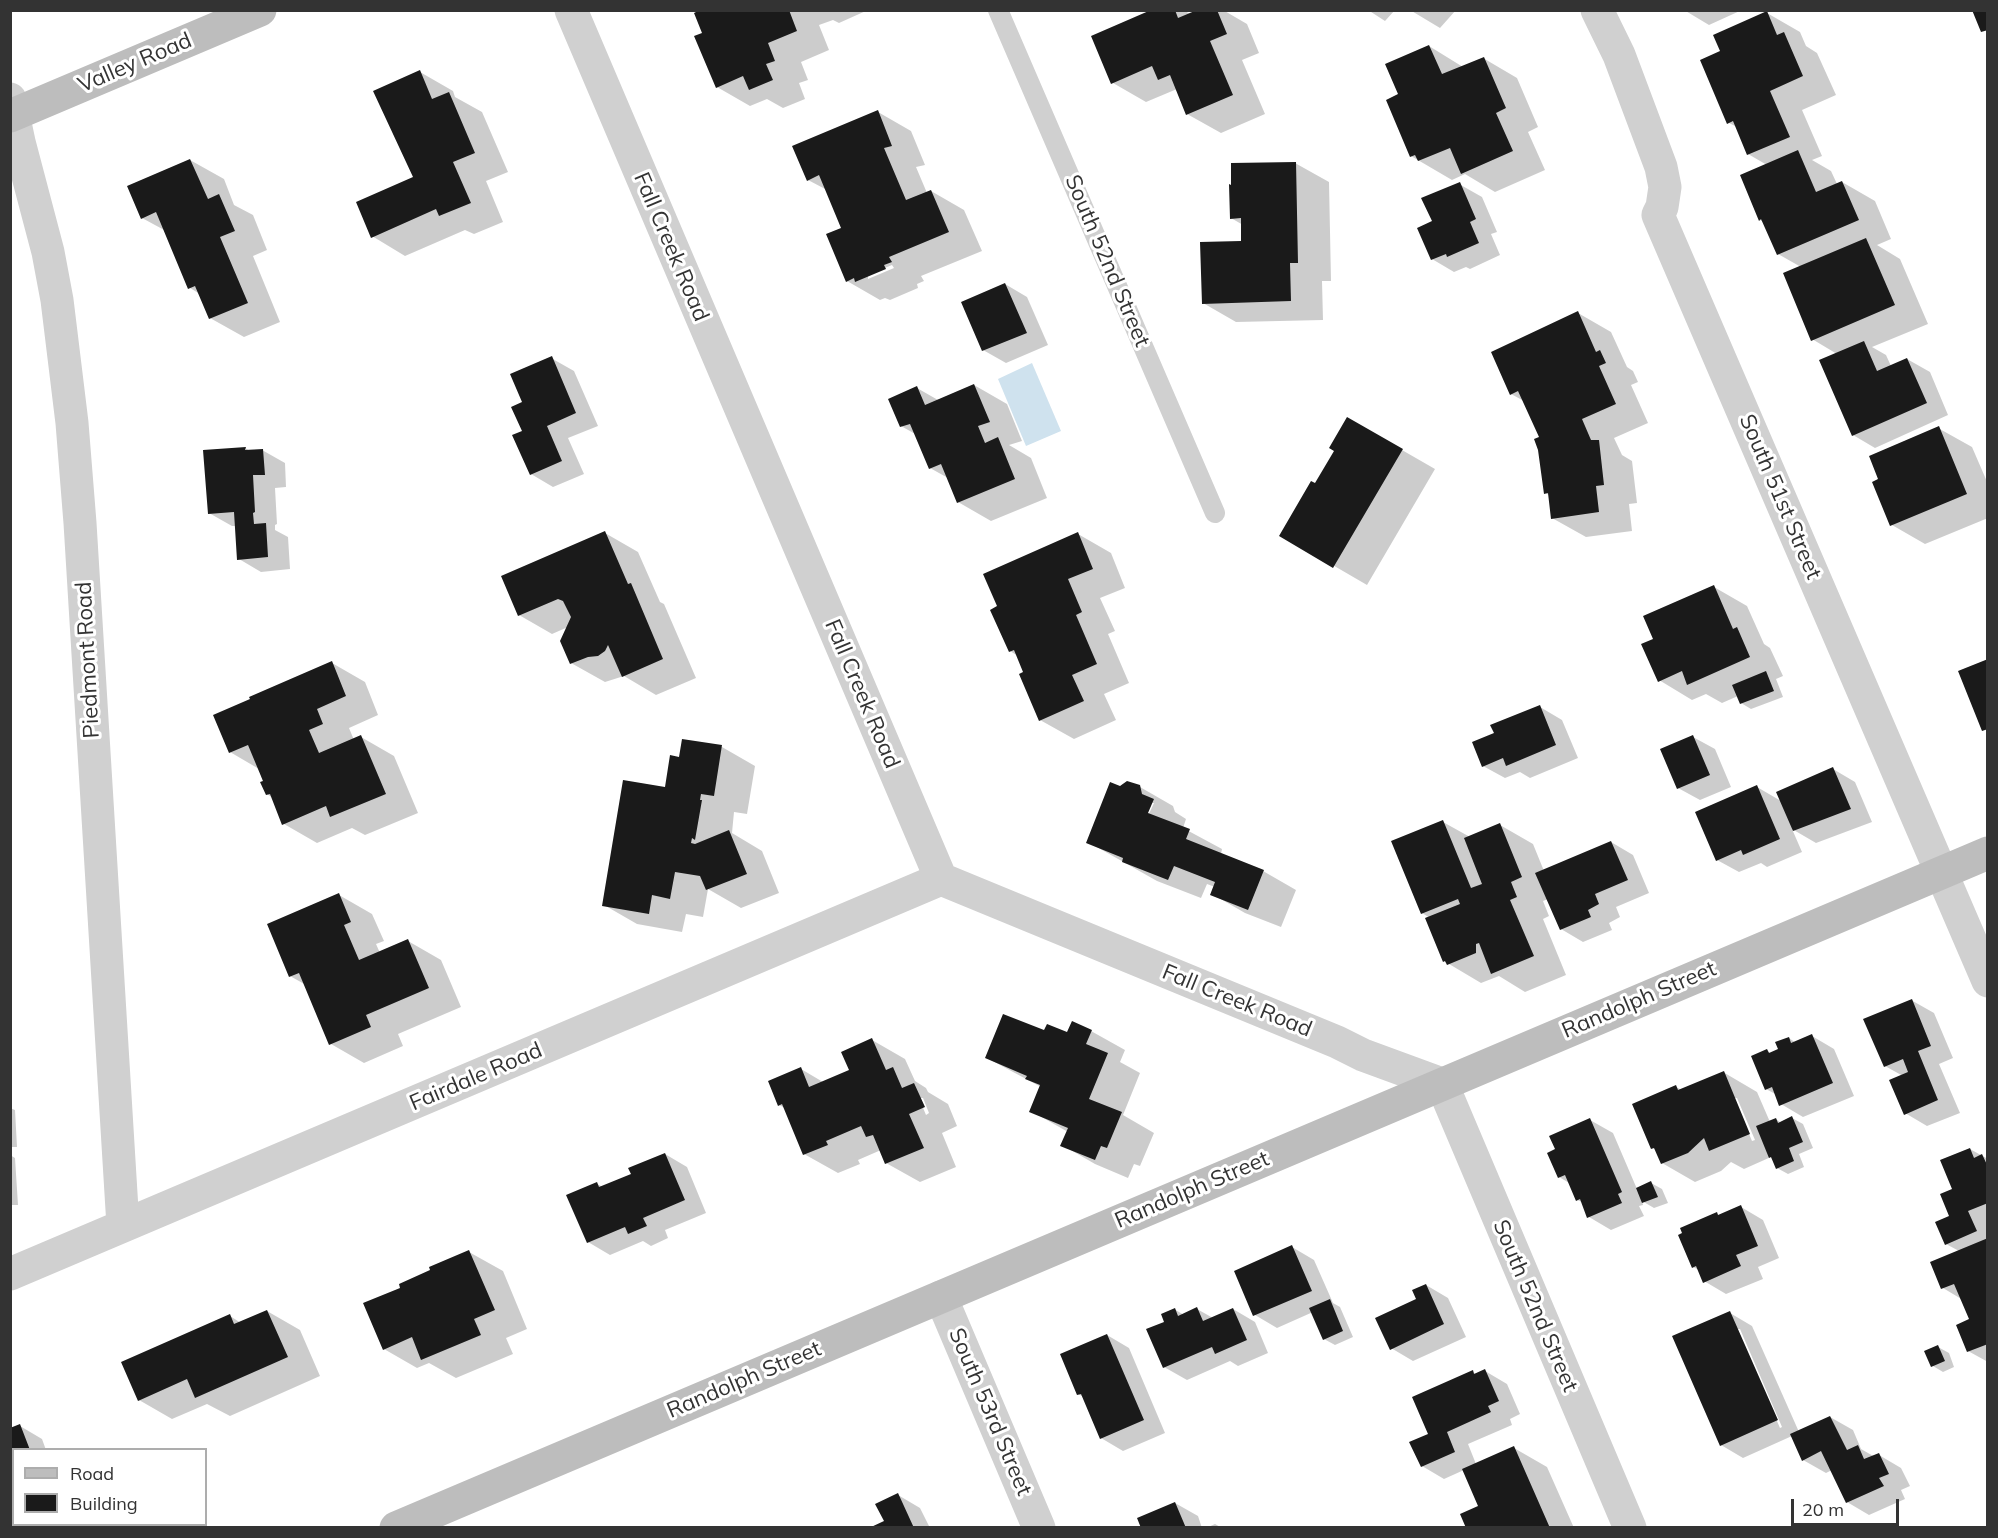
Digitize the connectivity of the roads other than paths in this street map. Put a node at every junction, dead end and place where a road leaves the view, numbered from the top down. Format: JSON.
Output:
{"nodes":[{"id":1,"x":260,"y":10,"type":"edge"},
{"id":2,"x":571,"y":10,"type":"edge"},
{"id":3,"x":998,"y":10,"type":"edge"},
{"id":4,"x":1597,"y":10,"type":"edge"},
{"id":5,"x":12,"y":110,"type":"edge"},
{"id":6,"x":1215,"y":513,"type":"dead end"},
{"id":7,"x":1988,"y":853,"type":"edge"},
{"id":8,"x":1941,"y":873,"type":"junction"},
{"id":9,"x":941,"y":879,"type":"junction"},
{"id":10,"x":1988,"y":981,"type":"edge"},
{"id":11,"x":1442,"y":1084,"type":"junction"},
{"id":12,"x":123,"y":1227,"type":"junction"},
{"id":13,"x":10,"y":1274,"type":"edge"},
{"id":14,"x":941,"y":1297,"type":"junction"},
{"id":15,"x":396,"y":1527,"type":"edge"},
{"id":16,"x":1039,"y":1527,"type":"edge"},
{"id":17,"x":1630,"y":1527,"type":"edge"}],
"edges":[{"from":1,"to":5,"type":"main road","name":"Valley Road"},
{"from":2,"to":9,"type":"street","name":"Fall Creek Road"},
{"from":3,"to":6,"type":"lane","name":"South 52nd Street"},
{"from":4,"to":8,"type":"street","name":"South 51st Street"},
{"from":5,"to":12,"type":"street","name":"Piedmont Road"},
{"from":7,"to":8,"type":"main road","name":"Randolph Street"},
{"from":8,"to":10,"type":"street","name":"South 51st Street"},
{"from":8,"to":11,"type":"main road","name":"Randolph Street"},
{"from":9,"to":11,"type":"street","name":"Fall Creek Road"},
{"from":9,"to":12,"type":"street","name":"Fairdale Road"},
{"from":11,"to":14,"type":"main road","name":"Randolph Street"},
{"from":11,"to":17,"type":"street","name":"South 52nd Street"},
{"from":12,"to":13,"type":"street","name":"Fairdale Road"},
{"from":14,"to":15,"type":"main road","name":"Randolph Street"},
{"from":14,"to":16,"type":"street","name":"South 53rd Street"}]}
